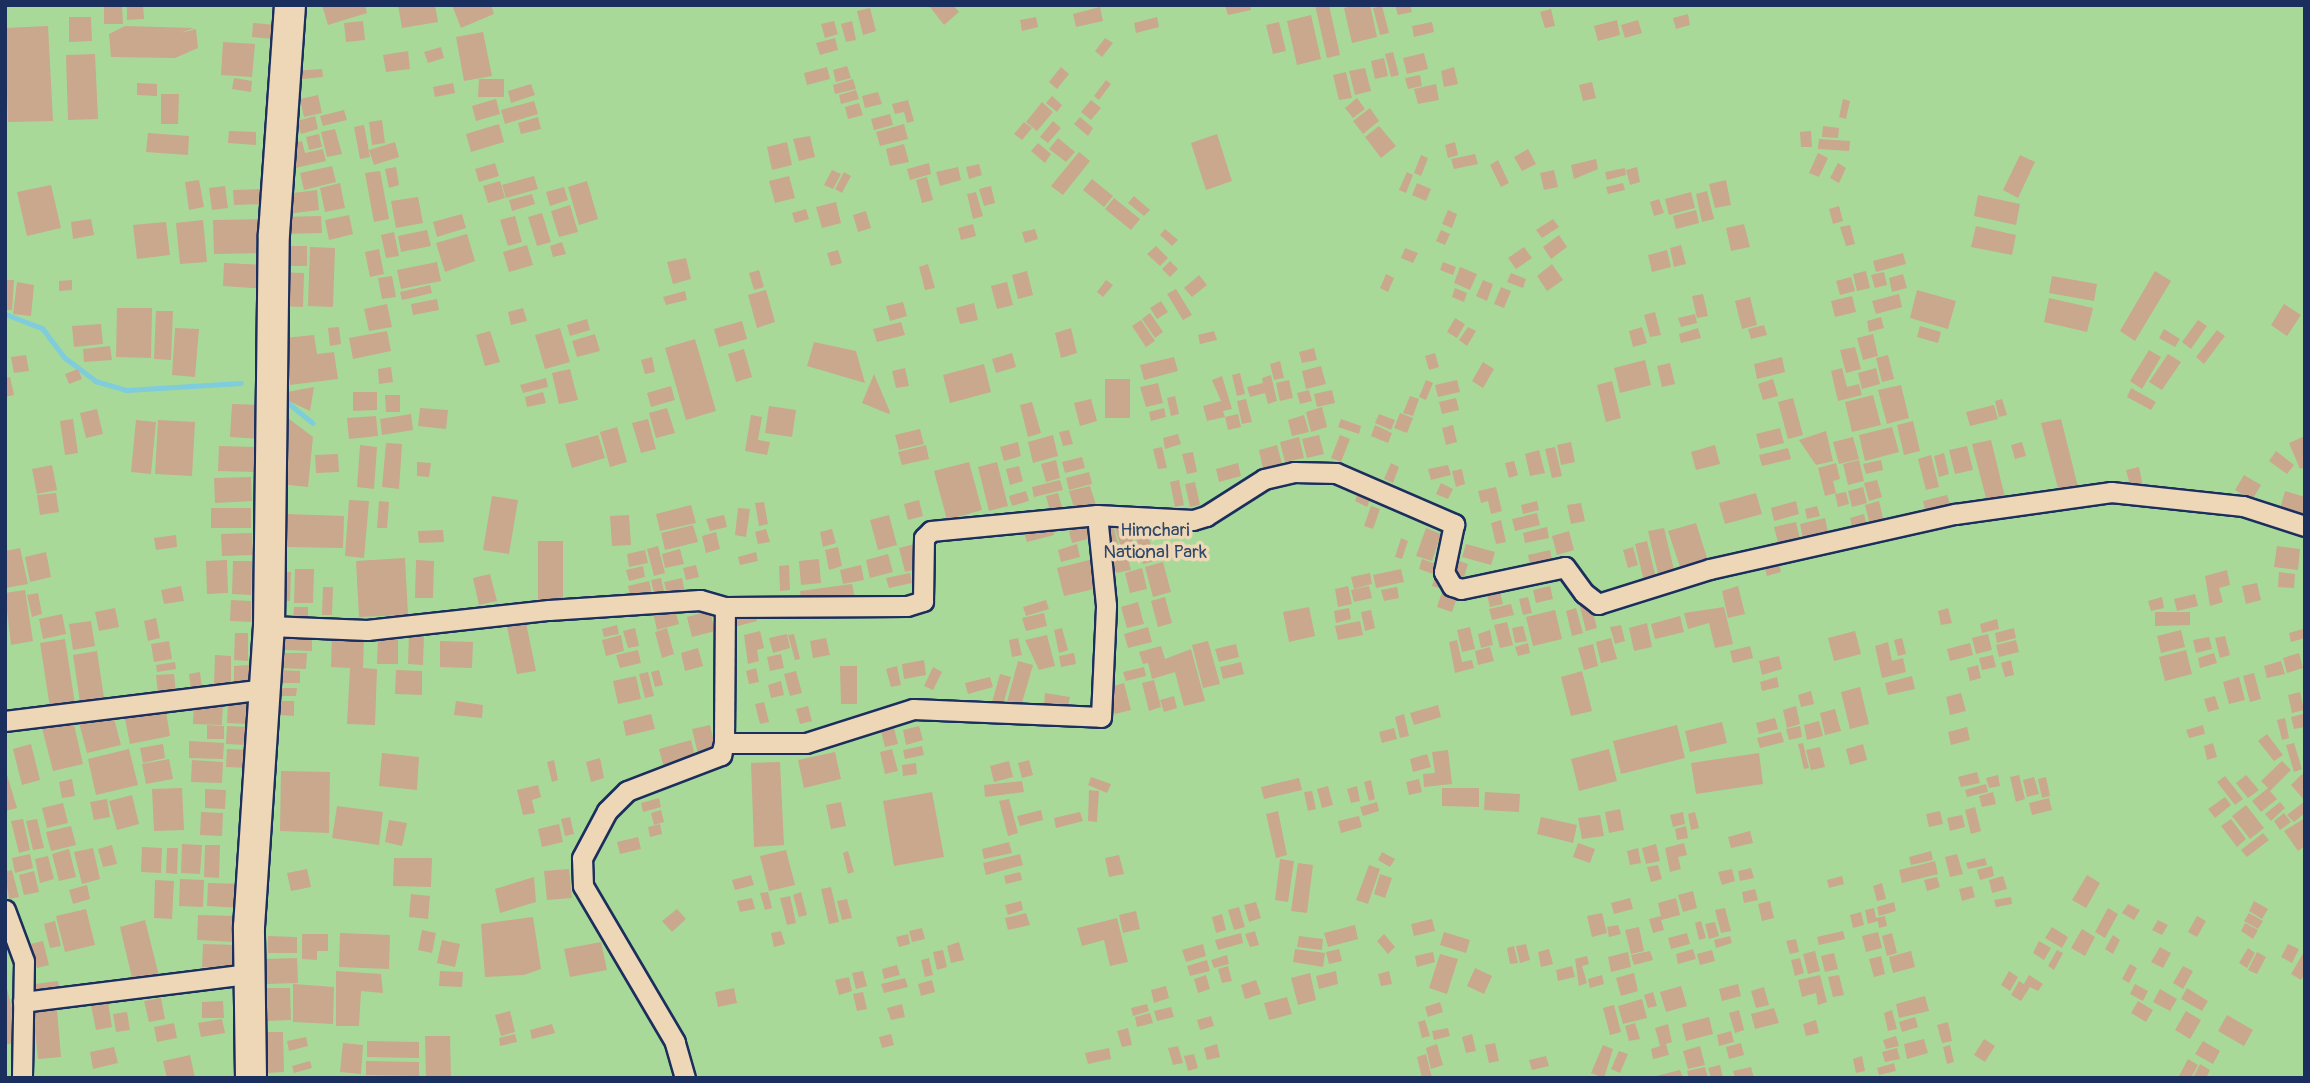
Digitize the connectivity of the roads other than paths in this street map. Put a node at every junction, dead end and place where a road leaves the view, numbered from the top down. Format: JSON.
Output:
{"nodes":[{"id":1,"x":290,"y":5,"type":"edge"},
{"id":2,"x":1097,"y":515,"type":"junction"},
{"id":3,"x":2305,"y":526,"type":"edge"},
{"id":4,"x":725,"y":607,"type":"junction"},
{"id":5,"x":269,"y":626,"type":"junction"},
{"id":6,"x":264,"y":689,"type":"junction"},
{"id":7,"x":5,"y":720,"type":"edge"},
{"id":8,"x":724,"y":743,"type":"junction"},
{"id":9,"x":5,"y":910,"type":"edge"},
{"id":10,"x":249,"y":974,"type":"junction"},
{"id":11,"x":23,"y":1002,"type":"junction"},
{"id":12,"x":22,"y":1078,"type":"edge"},
{"id":13,"x":251,"y":1078,"type":"edge"},
{"id":14,"x":685,"y":1078,"type":"edge"}],
"edges":[{"from":1,"to":5,"type":"main road"},
{"from":2,"to":3,"type":"street"},
{"from":2,"to":4,"type":"street"},
{"from":2,"to":8,"type":"street"},
{"from":4,"to":5,"type":"street"},
{"from":4,"to":8,"type":"street"},
{"from":5,"to":6,"type":"main road"},
{"from":6,"to":7,"type":"street"},
{"from":6,"to":10,"type":"main road"},
{"from":8,"to":14,"type":"street"},
{"from":9,"to":11,"type":"street"},
{"from":10,"to":11,"type":"street"},
{"from":10,"to":13,"type":"main road"},
{"from":11,"to":12,"type":"street"}]}
